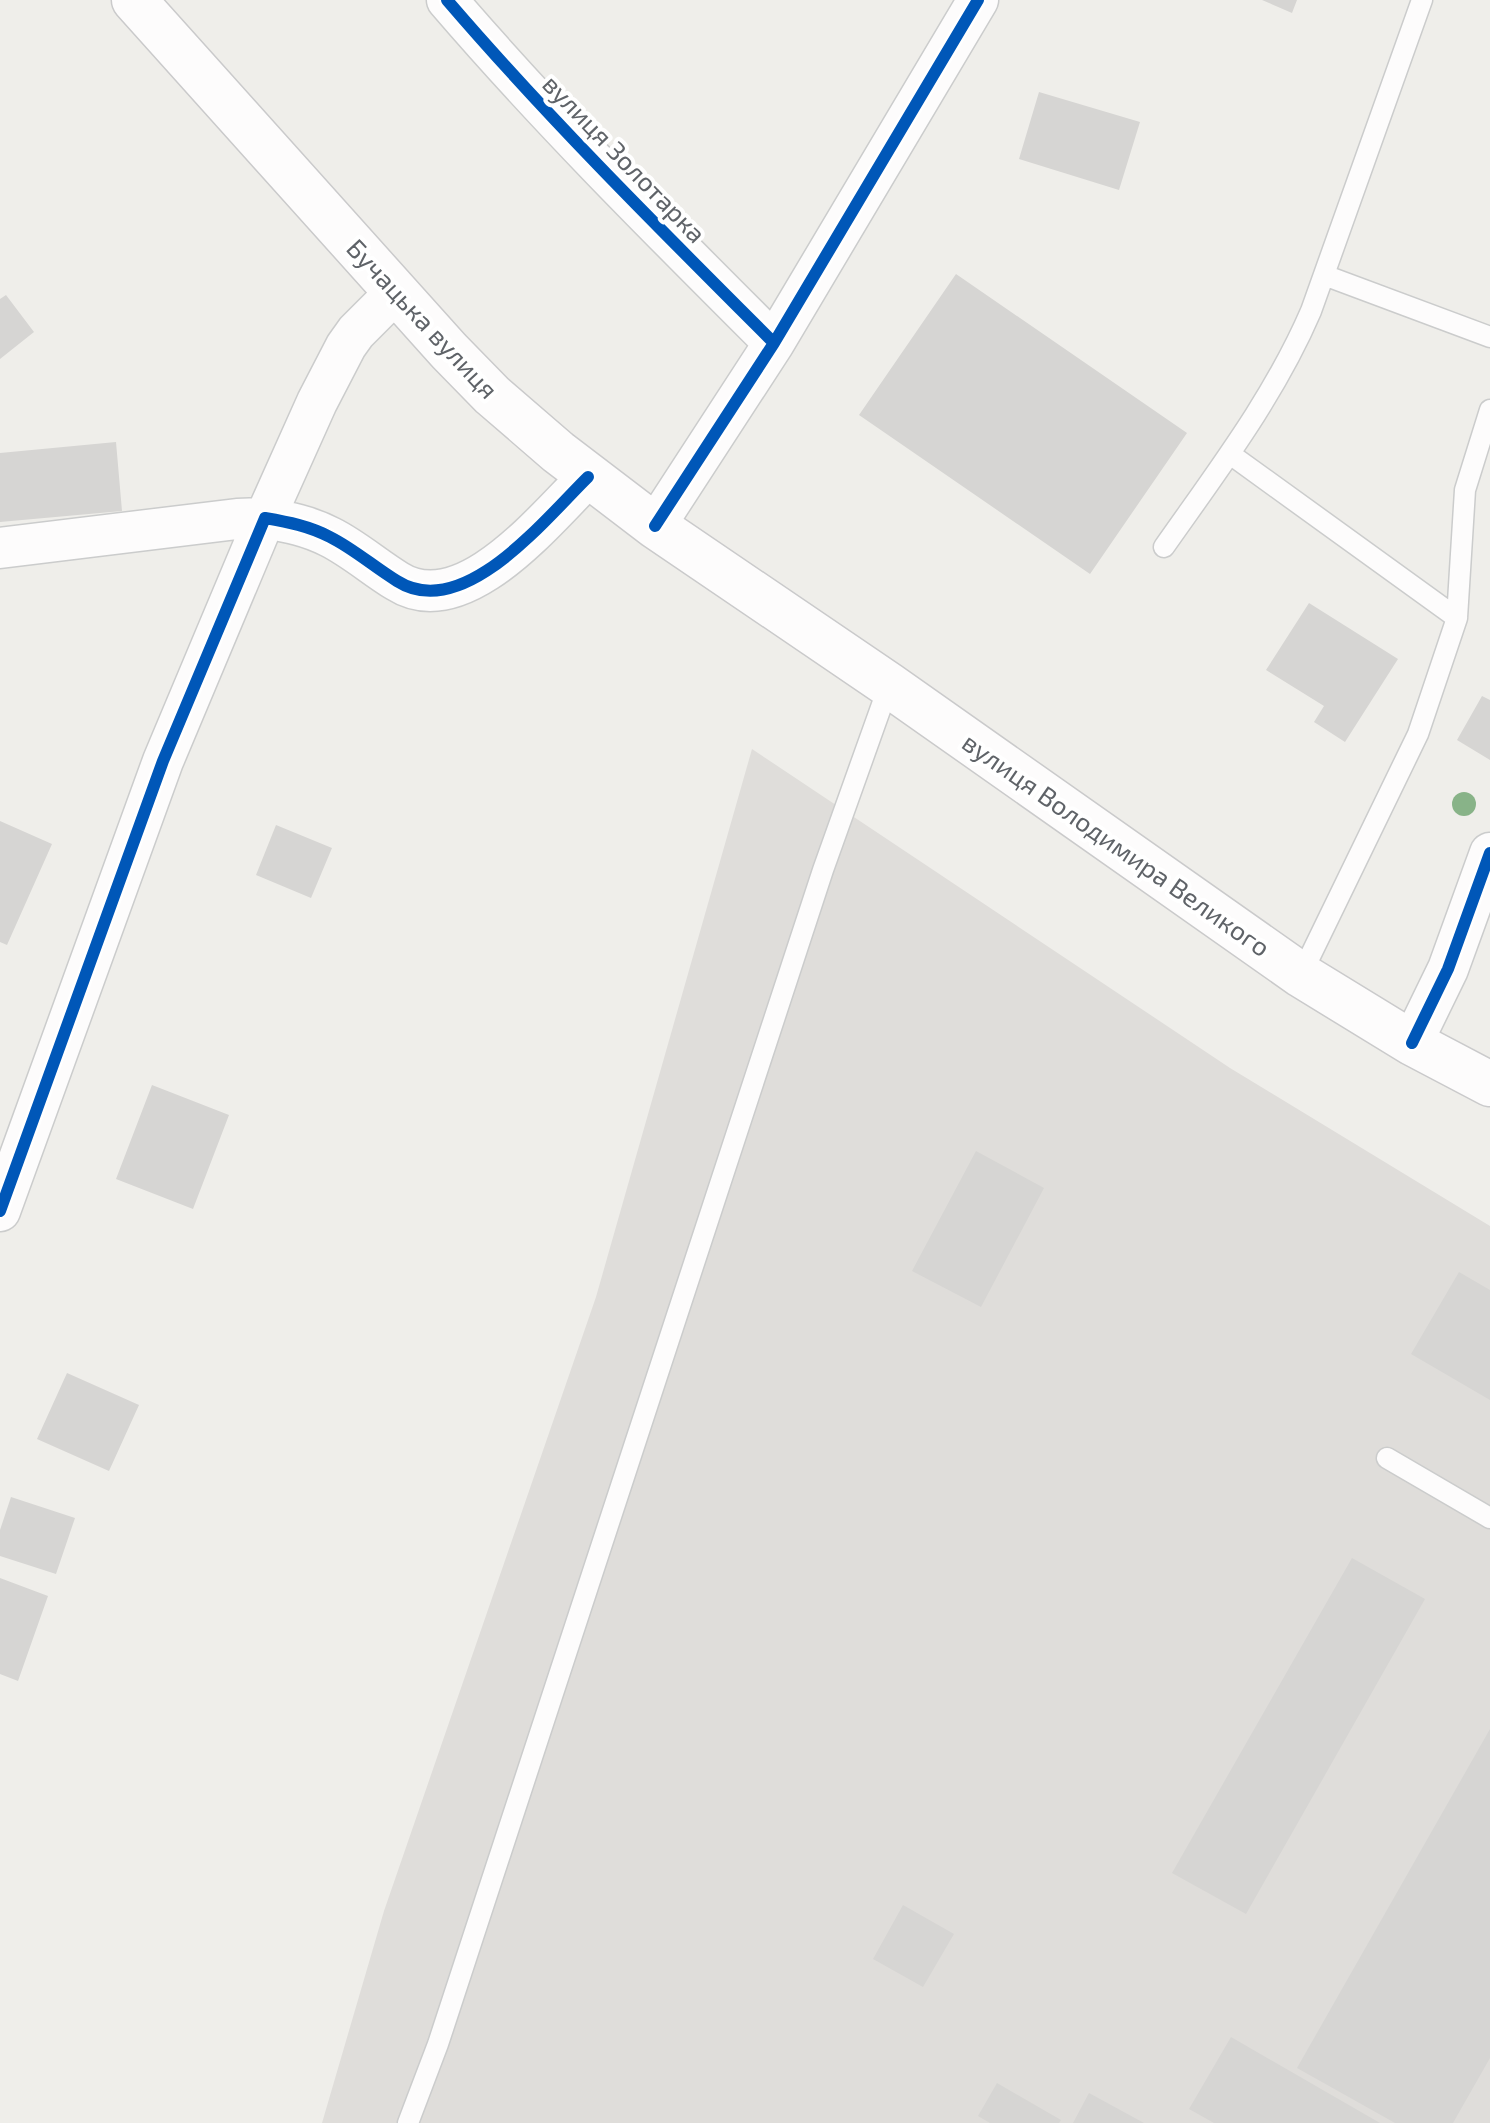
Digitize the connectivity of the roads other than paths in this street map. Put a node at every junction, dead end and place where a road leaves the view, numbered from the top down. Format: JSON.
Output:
{"nodes":[{"id":1,"x":134,"y":0,"type":"edge"},
{"id":2,"x":447,"y":0,"type":"edge"},
{"id":3,"x":1422,"y":0,"type":"edge"},
{"id":4,"x":975,"y":2,"type":"edge"},
{"id":5,"x":1324,"y":275,"type":"junction"},
{"id":6,"x":395,"y":293,"type":"junction"},
{"id":7,"x":1490,"y":337,"type":"edge"},
{"id":8,"x":774,"y":343,"type":"junction"},
{"id":9,"x":1490,"y":410,"type":"edge"},
{"id":10,"x":1230,"y":454,"type":"junction"},
{"id":11,"x":588,"y":477,"type":"junction"},
{"id":12,"x":265,"y":518,"type":"junction"},
{"id":13,"x":655,"y":526,"type":"junction"},
{"id":14,"x":1164,"y":547,"type":"dead end"},
{"id":15,"x":0,"y":548,"type":"edge"},
{"id":16,"x":751,"y":593,"type":"joint"},
{"id":17,"x":1457,"y":618,"type":"junction"},
{"id":18,"x":889,"y":685,"type":"junction"},
{"id":19,"x":1490,"y":853,"type":"edge"},
{"id":20,"x":1301,"y":975,"type":"junction"},
{"id":21,"x":1412,"y":1043,"type":"junction"},
{"id":22,"x":1490,"y":1084,"type":"edge"},
{"id":23,"x":8,"y":1165,"type":"edge"},
{"id":24,"x":0,"y":1211,"type":"edge"},
{"id":25,"x":1387,"y":1458,"type":"dead end"},
{"id":26,"x":1490,"y":1518,"type":"edge"},
{"id":27,"x":408,"y":2123,"type":"edge"}],
"edges":[{"from":1,"to":6,"type":"main road","name":"Бучацька вулиця"},
{"from":2,"to":8,"type":"street","name":"вулиця Золотарка"},
{"from":3,"to":5,"type":"lane"},
{"from":4,"to":8,"type":"street"},
{"from":5,"to":7,"type":"lane"},
{"from":5,"to":10,"type":"lane"},
{"from":6,"to":11,"type":"main road","name":"Бучацька вулиця"},
{"from":6,"to":12,"type":"street"},
{"from":8,"to":13,"type":"street"},
{"from":9,"to":17,"type":"lane"},
{"from":10,"to":14,"type":"lane"},
{"from":10,"to":17,"type":"lane"},
{"from":11,"to":12,"type":"street"},
{"from":11,"to":13,"type":"main road","name":"Бучацька вулиця"},
{"from":12,"to":15,"type":"street"},
{"from":12,"to":23,"type":"street"},
{"from":13,"to":16,"type":"main road","name":"Бучацька вулиця"},
{"from":16,"to":18,"type":"main road","name":"вулиця Володимира Великого"},
{"from":17,"to":20,"type":"lane"},
{"from":18,"to":20,"type":"main road","name":"вулиця Володимира Великого"},
{"from":18,"to":27,"type":"lane"},
{"from":19,"to":21,"type":"street"},
{"from":20,"to":21,"type":"main road","name":"вулиця Володимира Великого"},
{"from":21,"to":22,"type":"main road","name":"вулиця Володимира Великого"},
{"from":23,"to":24,"type":"street"},
{"from":25,"to":26,"type":"lane"}]}
